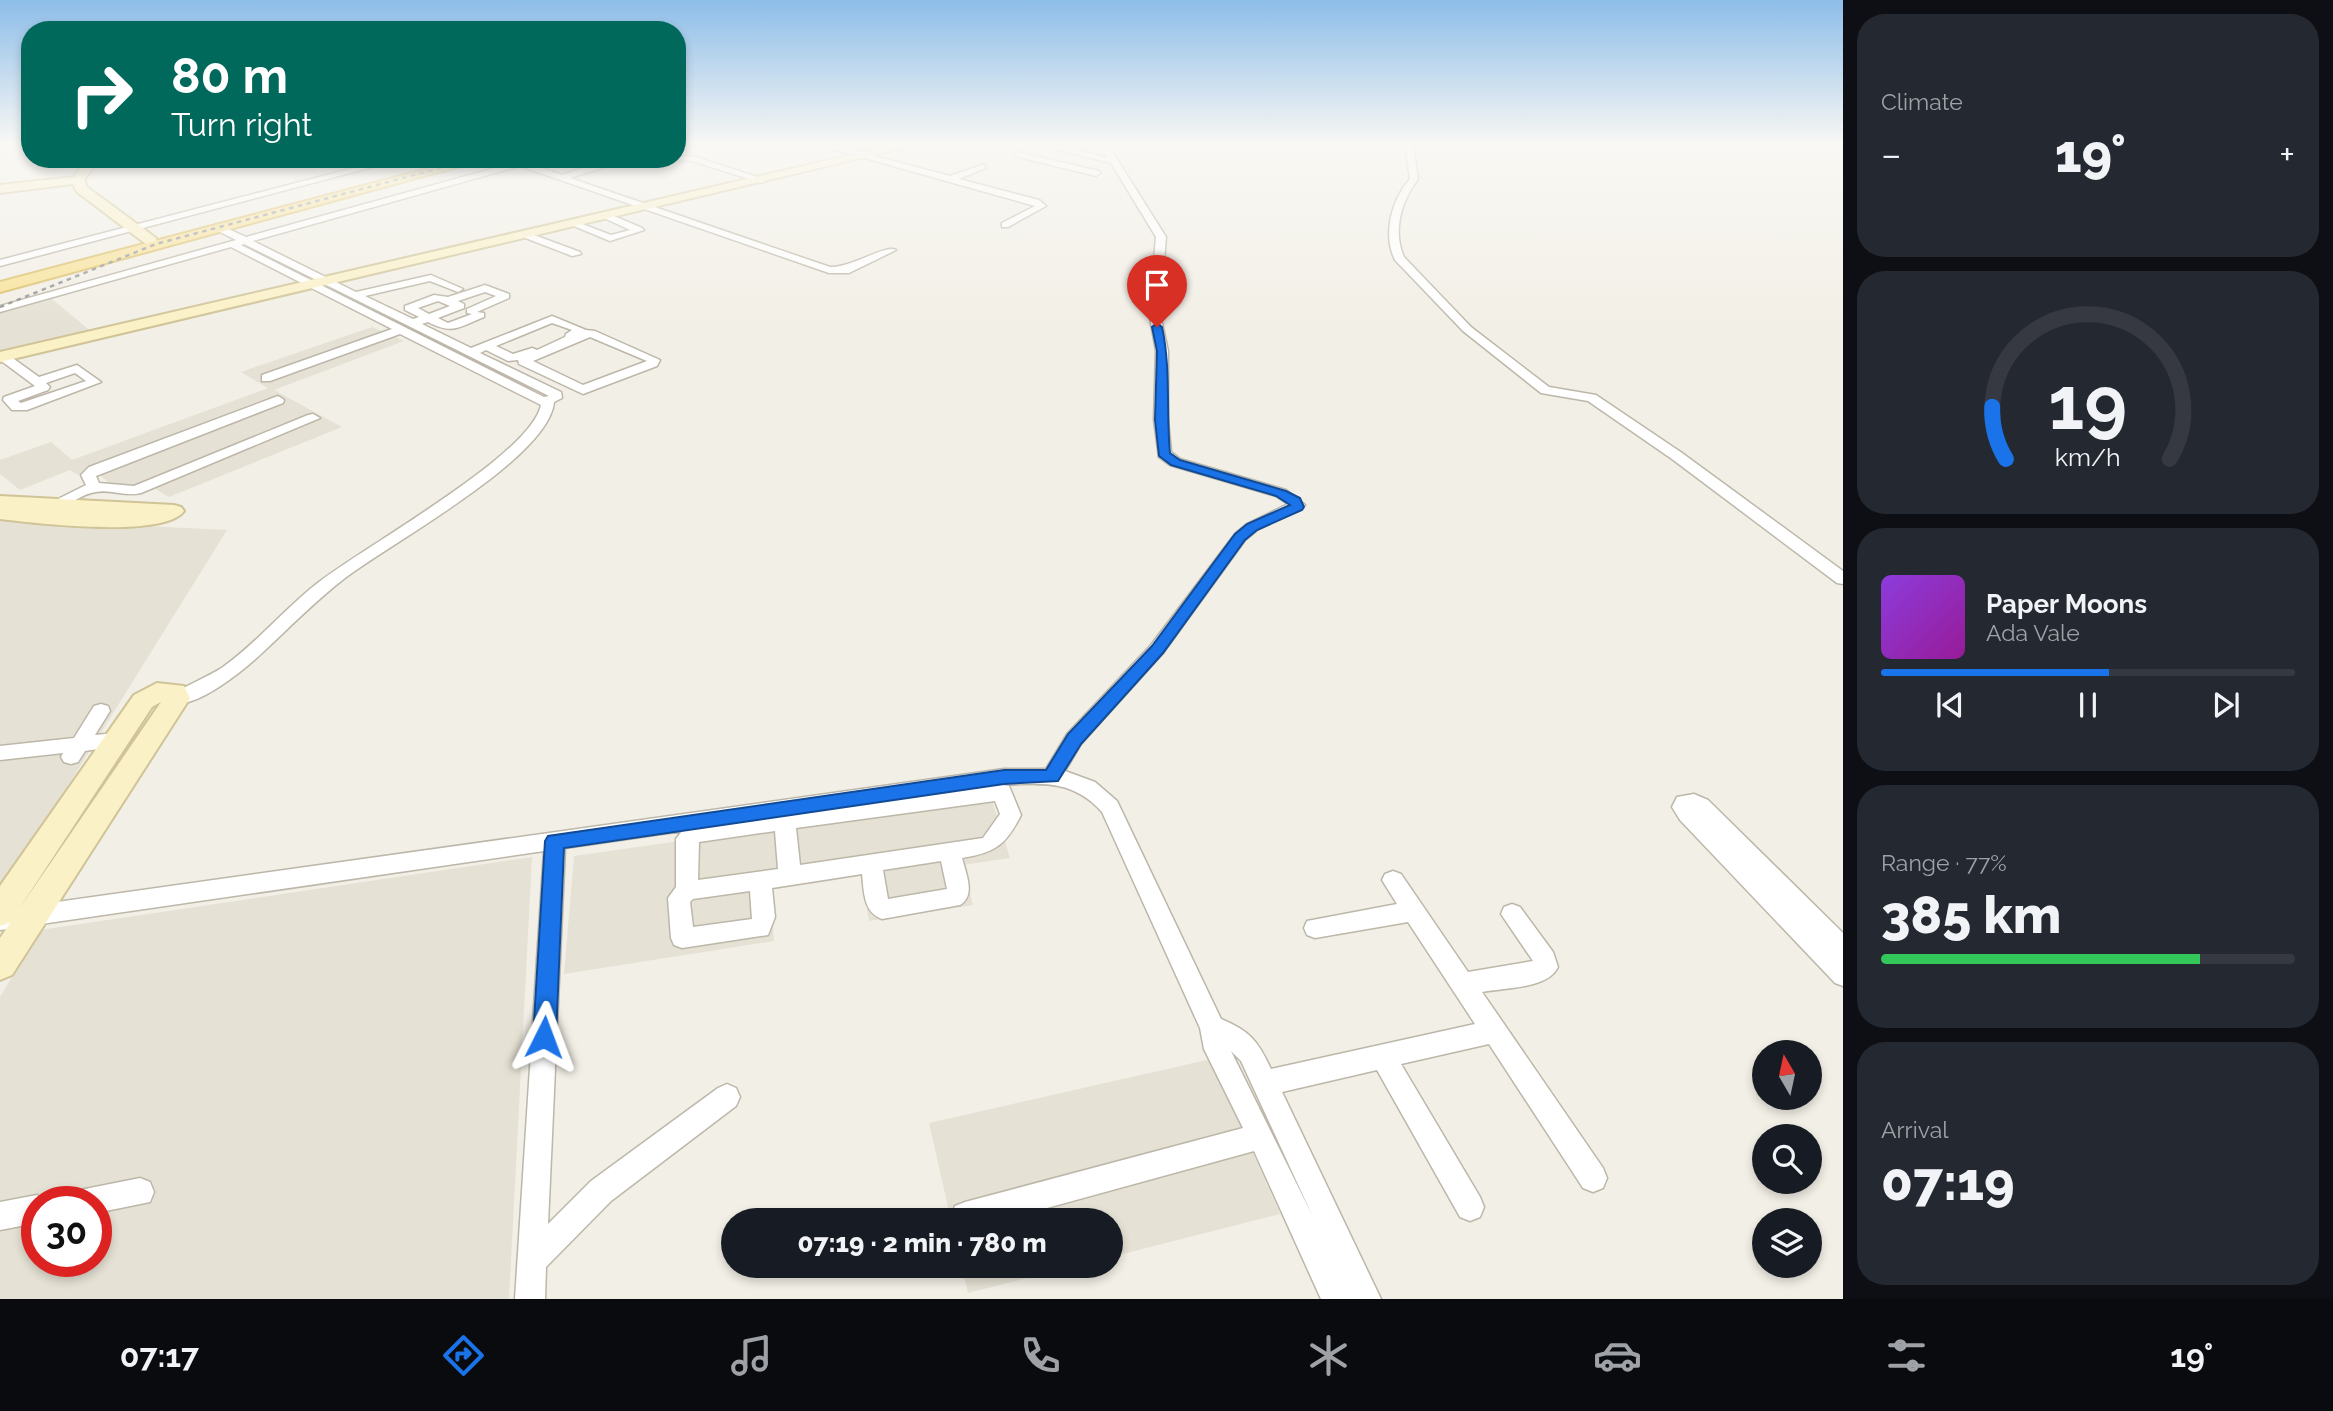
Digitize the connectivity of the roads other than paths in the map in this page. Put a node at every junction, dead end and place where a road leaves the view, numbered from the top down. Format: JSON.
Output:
{"nodes":[{"id":1,"x":103,"y":206,"type":"edge"},
{"id":2,"x":223,"y":206,"type":"edge"},
{"id":3,"x":290,"y":206,"type":"edge"},
{"id":4,"x":304,"y":206,"type":"edge"},
{"id":5,"x":327,"y":206,"type":"edge"},
{"id":6,"x":372,"y":206,"type":"edge"},
{"id":7,"x":641,"y":206,"type":"edge"},
{"id":8,"x":651,"y":206,"type":"edge"},
{"id":9,"x":1041,"y":206,"type":"edge"},
{"id":10,"x":1141,"y":206,"type":"edge"},
{"id":11,"x":1398,"y":206,"type":"edge"},
{"id":12,"x":645,"y":207,"type":"junction"},
{"id":13,"x":346,"y":213,"type":"junction"},
{"id":14,"x":607,"y":216,"type":"junction"},
{"id":15,"x":574,"y":224,"type":"junction"},
{"id":16,"x":1005,"y":225,"type":"dead end"},
{"id":17,"x":219,"y":228,"type":"junction"},
{"id":18,"x":135,"y":229,"type":"junction"},
{"id":19,"x":526,"y":235,"type":"junction"},
{"id":20,"x":151,"y":241,"type":"junction"},
{"id":21,"x":246,"y":241,"type":"junction"},
{"id":22,"x":232,"y":244,"type":"junction"},
{"id":23,"x":891,"y":250,"type":"dead end"},
{"id":24,"x":576,"y":254,"type":"dead end"},
{"id":25,"x":0,"y":263,"type":"edge"},
{"id":26,"x":431,"y":278,"type":"junction"},
{"id":27,"x":0,"y":281,"type":"edge"},
{"id":28,"x":319,"y":283,"type":"junction"},
{"id":29,"x":405,"y":284,"type":"junction"},
{"id":30,"x":0,"y":287,"type":"edge"},
{"id":31,"x":458,"y":289,"type":"junction"},
{"id":32,"x":356,"y":295,"type":"junction"},
{"id":33,"x":433,"y":297,"type":"junction"},
{"id":34,"x":412,"y":304,"type":"dead end"},
{"id":35,"x":460,"y":306,"type":"junction"},
{"id":36,"x":0,"y":309,"type":"edge"},
{"id":37,"x":427,"y":318,"type":"junction"},
{"id":38,"x":407,"y":326,"type":"junction"},
{"id":39,"x":529,"y":328,"type":"junction"},
{"id":40,"x":515,"y":334,"type":"junction"},
{"id":41,"x":558,"y":341,"type":"junction"},
{"id":42,"x":534,"y":343,"type":"dead end"},
{"id":43,"x":486,"y":346,"type":"junction"},
{"id":44,"x":469,"y":352,"type":"junction"},
{"id":45,"x":507,"y":355,"type":"junction"},
{"id":46,"x":1,"y":357,"type":"edge"},
{"id":47,"x":490,"y":362,"type":"junction"},
{"id":48,"x":554,"y":376,"type":"junction"},
{"id":49,"x":267,"y":378,"type":"dead end"},
{"id":50,"x":36,"y":382,"type":"junction"},
{"id":51,"x":534,"y":384,"type":"junction"},
{"id":52,"x":278,"y":400,"type":"dead end"},
{"id":53,"x":548,"y":401,"type":"junction"},
{"id":54,"x":313,"y":418,"type":"dead end"},
{"id":55,"x":94,"y":487,"type":"junction"},
{"id":56,"x":0,"y":502,"type":"edge"},
{"id":57,"x":41,"y":511,"type":"junction"},
{"id":58,"x":0,"y":513,"type":"edge"},
{"id":59,"x":1843,"y":579,"type":"edge"},
{"id":60,"x":177,"y":698,"type":"junction"},
{"id":61,"x":101,"y":711,"type":"dead end"},
{"id":62,"x":117,"y":740,"type":"junction"},
{"id":63,"x":76,"y":751,"type":"junction"},
{"id":64,"x":0,"y":753,"type":"edge"},
{"id":65,"x":1052,"y":776,"type":"junction"},
{"id":66,"x":1001,"y":785,"type":"junction"},
{"id":67,"x":784,"y":816,"type":"junction"},
{"id":68,"x":555,"y":841,"type":"junction"},
{"id":69,"x":950,"y":851,"type":"junction"},
{"id":70,"x":871,"y":863,"type":"junction"},
{"id":71,"x":790,"y":876,"type":"junction"},
{"id":72,"x":760,"y":880,"type":"junction"},
{"id":73,"x":1393,"y":880,"type":"dead end"},
{"id":74,"x":687,"y":891,"type":"junction"},
{"id":75,"x":1415,"y":911,"type":"junction"},
{"id":76,"x":1513,"y":914,"type":"dead end"},
{"id":77,"x":10,"y":916,"type":"edge"},
{"id":78,"x":1315,"y":928,"type":"dead end"},
{"id":79,"x":1843,"y":948,"type":"edge"},
{"id":80,"x":0,"y":965,"type":"edge"},
{"id":81,"x":1843,"y":975,"type":"edge"},
{"id":82,"x":1463,"y":984,"type":"junction"},
{"id":83,"x":1212,"y":1027,"type":"junction"},
{"id":84,"x":1495,"y":1031,"type":"junction"},
{"id":85,"x":1383,"y":1057,"type":"junction"},
{"id":86,"x":1265,"y":1083,"type":"junction"},
{"id":87,"x":727,"y":1097,"type":"dead end"},
{"id":88,"x":1261,"y":1136,"type":"junction"},
{"id":89,"x":1593,"y":1178,"type":"dead end"},
{"id":90,"x":140,"y":1192,"type":"dead end"},
{"id":91,"x":112,"y":1197,"type":"edge"},
{"id":92,"x":1470,"y":1207,"type":"dead end"},
{"id":93,"x":995,"y":1208,"type":"edge"},
{"id":94,"x":21,"y":1212,"type":"edge"},
{"id":95,"x":0,"y":1216,"type":"edge"},
{"id":96,"x":532,"y":1261,"type":"junction"},
{"id":97,"x":530,"y":1299,"type":"edge"},
{"id":98,"x":1336,"y":1299,"type":"edge"},
{"id":99,"x":1366,"y":1299,"type":"edge"}],
"edges":[{"from":1,"to":18,"type":"street"},
{"from":2,"to":18,"type":"street"},
{"from":3,"to":20,"type":"main road"},
{"from":4,"to":17,"type":"main road"},
{"from":5,"to":13,"type":"street"},
{"from":6,"to":13,"type":"street"},
{"from":7,"to":12,"type":"street"},
{"from":8,"to":12,"type":"street"},
{"from":9,"to":16,"type":"street"},
{"from":10,"to":65,"type":"street"},
{"from":11,"to":59,"type":"street"},
{"from":12,"to":14,"type":"street"},
{"from":12,"to":23,"type":"street"},
{"from":13,"to":21,"type":"street"},
{"from":14,"to":15,"type":"street"},
{"from":14,"to":15,"type":"street"},
{"from":15,"to":19,"type":"street"},
{"from":17,"to":21,"type":"street"},
{"from":17,"to":30,"type":"main road"},
{"from":18,"to":20,"type":"street"},
{"from":18,"to":25,"type":"street"},
{"from":19,"to":24,"type":"street"},
{"from":19,"to":28,"type":"street"},
{"from":20,"to":27,"type":"main road"},
{"from":21,"to":22,"type":"street"},
{"from":21,"to":28,"type":"street"},
{"from":22,"to":28,"type":"street"},
{"from":22,"to":36,"type":"street"},
{"from":26,"to":29,"type":"street"},
{"from":26,"to":31,"type":"street"},
{"from":26,"to":31,"type":"street"},
{"from":28,"to":32,"type":"street"},
{"from":28,"to":38,"type":"street"},
{"from":28,"to":46,"type":"street"},
{"from":29,"to":32,"type":"street"},
{"from":29,"to":33,"type":"street"},
{"from":31,"to":33,"type":"street"},
{"from":32,"to":38,"type":"street"},
{"from":33,"to":34,"type":"street"},
{"from":35,"to":37,"type":"street"},
{"from":35,"to":37,"type":"street"},
{"from":35,"to":37,"type":"street"},
{"from":37,"to":38,"type":"street"},
{"from":38,"to":44,"type":"street"},
{"from":38,"to":49,"type":"street"},
{"from":38,"to":53,"type":"street"},
{"from":39,"to":40,"type":"street"},
{"from":39,"to":41,"type":"street"},
{"from":39,"to":41,"type":"street"},
{"from":40,"to":42,"type":"street"},
{"from":40,"to":43,"type":"street"},
{"from":41,"to":45,"type":"street"},
{"from":43,"to":44,"type":"street"},
{"from":43,"to":45,"type":"street"},
{"from":44,"to":47,"type":"street"},
{"from":45,"to":47,"type":"street"},
{"from":46,"to":50,"type":"street"},
{"from":47,"to":51,"type":"street"},
{"from":48,"to":48,"type":"street"},
{"from":48,"to":51,"type":"street"},
{"from":50,"to":50,"type":"street"},
{"from":51,"to":53,"type":"street"},
{"from":52,"to":55,"type":"street"},
{"from":53,"to":60,"type":"street"},
{"from":54,"to":55,"type":"street"},
{"from":55,"to":57,"type":"street"},
{"from":56,"to":57,"type":"street"},
{"from":57,"to":57,"type":"street"},
{"from":57,"to":58,"type":"street"},
{"from":60,"to":62,"type":"street"},
{"from":60,"to":77,"type":"street"},
{"from":61,"to":63,"type":"street"},
{"from":62,"to":63,"type":"street"},
{"from":62,"to":77,"type":"street"},
{"from":63,"to":64,"type":"street"},
{"from":65,"to":66,"type":"street"},
{"from":65,"to":83,"type":"street"},
{"from":66,"to":67,"type":"street"},
{"from":66,"to":69,"type":"street"},
{"from":67,"to":68,"type":"street"},
{"from":67,"to":71,"type":"street"},
{"from":67,"to":74,"type":"street"},
{"from":68,"to":77,"type":"street"},
{"from":68,"to":96,"type":"street"},
{"from":69,"to":70,"type":"street"},
{"from":69,"to":70,"type":"street"},
{"from":70,"to":71,"type":"street"},
{"from":71,"to":72,"type":"street"},
{"from":72,"to":74,"type":"street"},
{"from":72,"to":74,"type":"street"},
{"from":73,"to":75,"type":"street"},
{"from":75,"to":78,"type":"street"},
{"from":75,"to":82,"type":"street"},
{"from":76,"to":82,"type":"street"},
{"from":77,"to":80,"type":"street"},
{"from":79,"to":81,"type":"street"},
{"from":82,"to":84,"type":"street"},
{"from":83,"to":86,"type":"street"},
{"from":83,"to":88,"type":"street"},
{"from":84,"to":85,"type":"street"},
{"from":84,"to":89,"type":"street"},
{"from":85,"to":86,"type":"street"},
{"from":85,"to":92,"type":"street"},
{"from":86,"to":99,"type":"street"},
{"from":87,"to":96,"type":"street"},
{"from":88,"to":93,"type":"street"},
{"from":88,"to":98,"type":"street"},
{"from":90,"to":91,"type":"street"},
{"from":94,"to":95,"type":"street"},
{"from":96,"to":97,"type":"street"}]}
